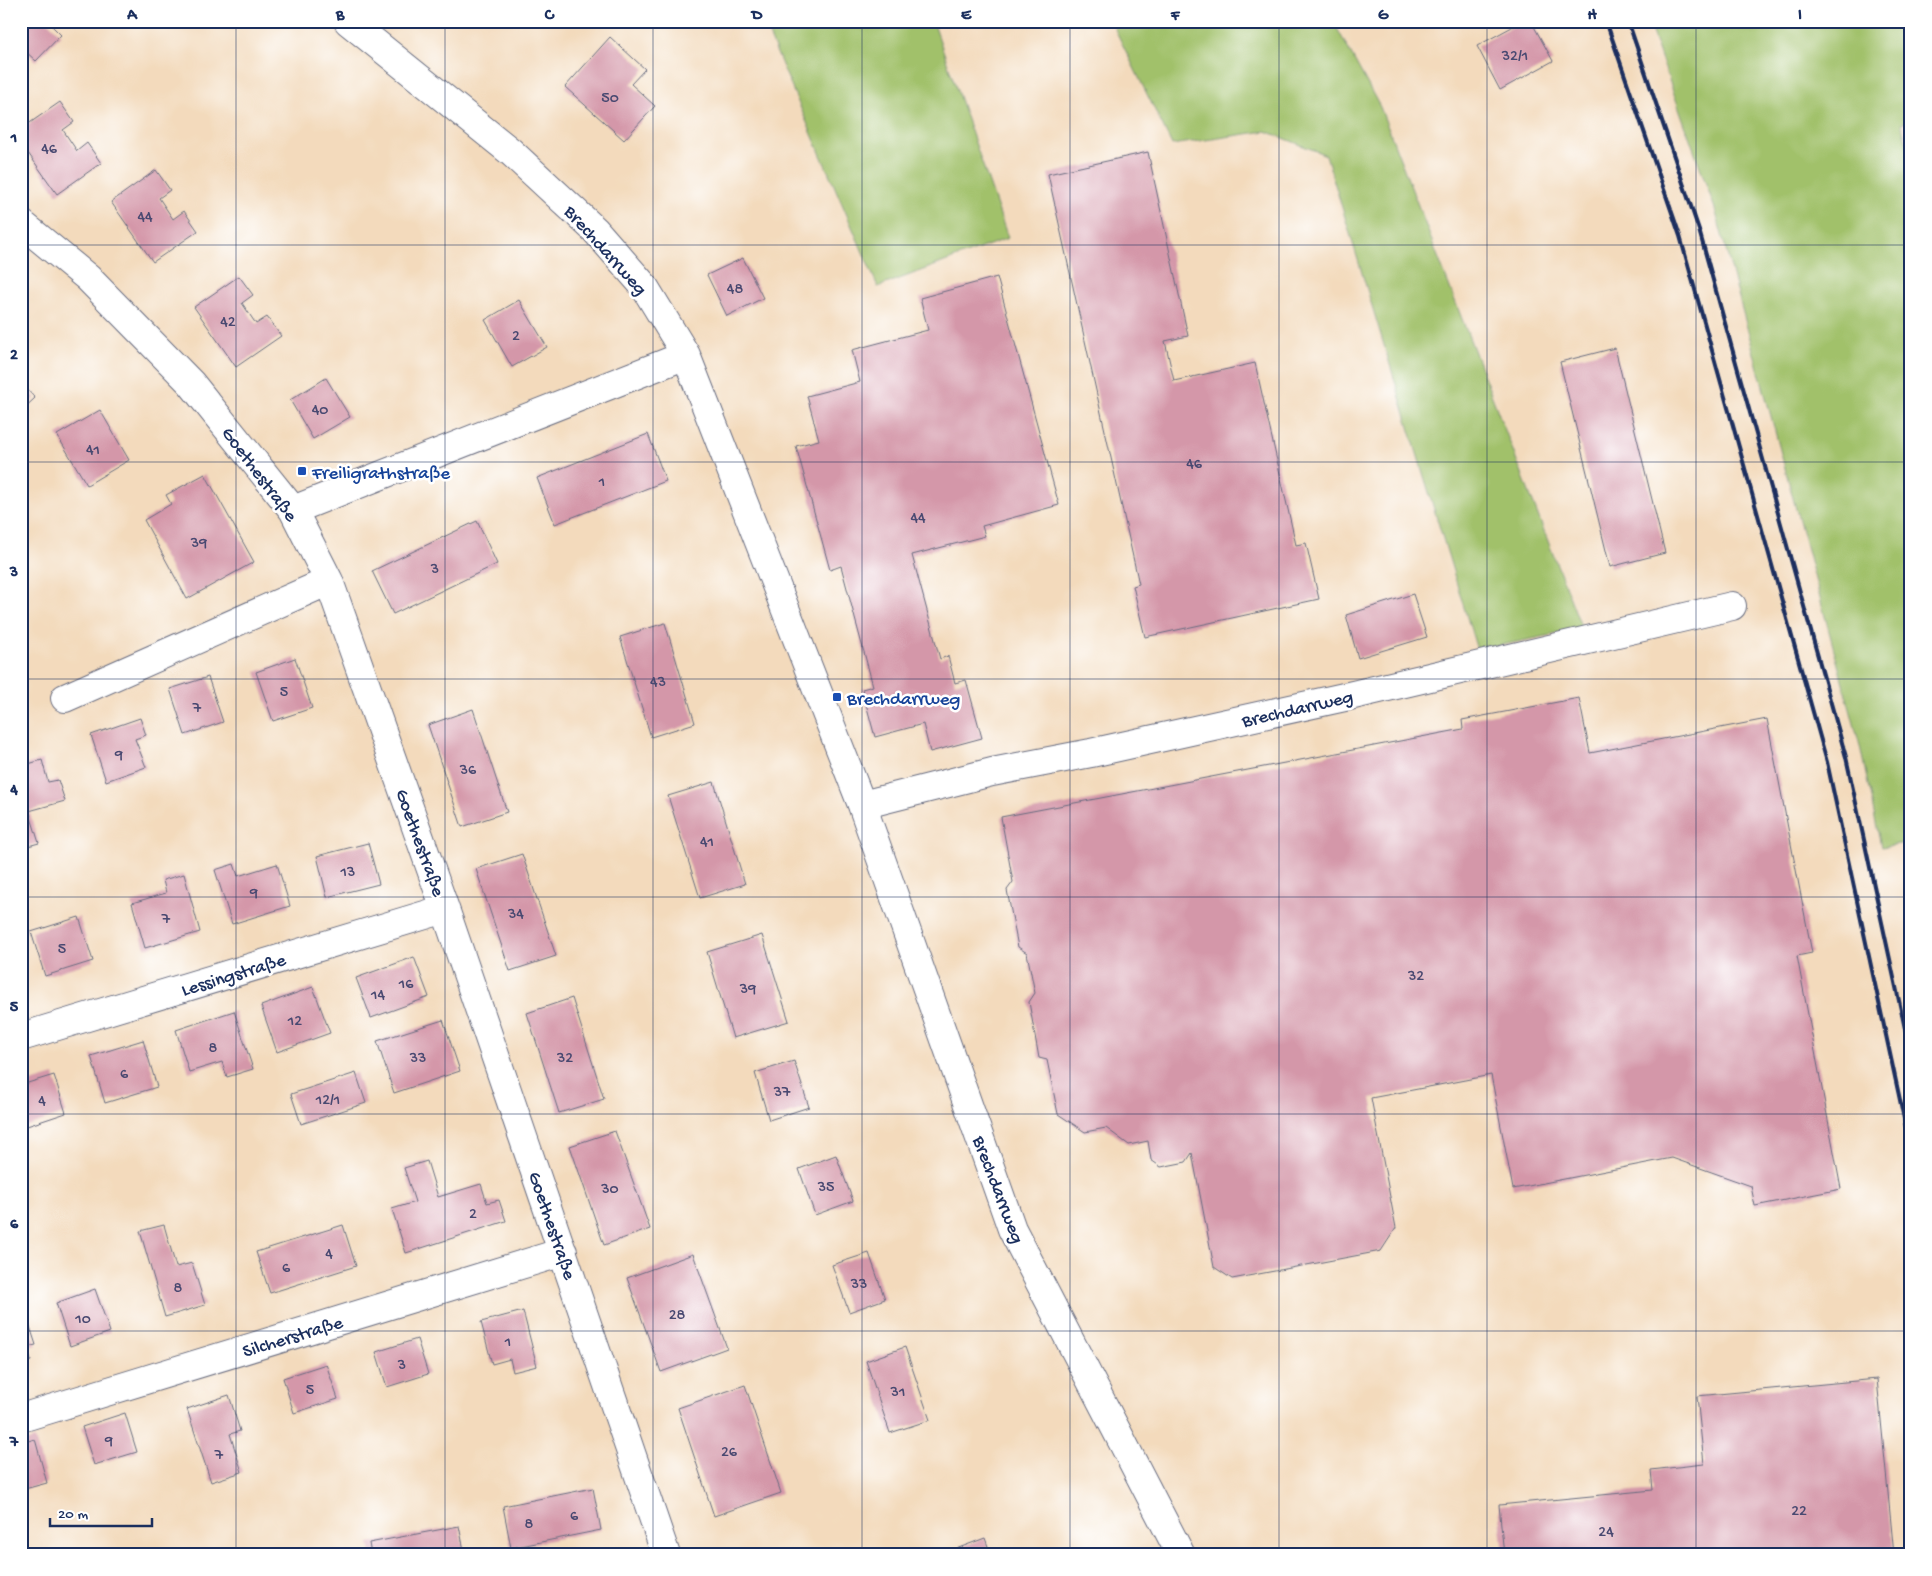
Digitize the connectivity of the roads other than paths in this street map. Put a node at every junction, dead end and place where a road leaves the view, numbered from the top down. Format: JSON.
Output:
{"nodes":[{"id":1,"x":348,"y":21,"type":"edge"},
{"id":2,"x":21,"y":223,"type":"edge"},
{"id":3,"x":686,"y":355,"type":"junction"},
{"id":4,"x":293,"y":510,"type":"junction"},
{"id":5,"x":329,"y":581,"type":"junction"},
{"id":6,"x":1732,"y":606,"type":"dead end"},
{"id":7,"x":65,"y":698,"type":"dead end"},
{"id":8,"x":862,"y":805,"type":"junction"},
{"id":9,"x":445,"y":909,"type":"junction"},
{"id":10,"x":21,"y":1037,"type":"edge"},
{"id":11,"x":563,"y":1252,"type":"junction"},
{"id":12,"x":21,"y":1418,"type":"edge"},
{"id":13,"x":661,"y":1553,"type":"edge"},
{"id":14,"x":1181,"y":1555,"type":"edge"}],
"edges":[{"from":1,"to":3,"type":"street","name":"Brechdarrweg"},
{"from":2,"to":4,"type":"street","name":"Goethestraße"},
{"from":3,"to":4,"type":"street"},
{"from":3,"to":8,"type":"street","name":"Brechdarrweg"},
{"from":4,"to":5,"type":"street","name":"Goethestraße"},
{"from":5,"to":7,"type":"street"},
{"from":5,"to":9,"type":"street","name":"Goethestraße"},
{"from":6,"to":8,"type":"street","name":"Brechdarrweg"},
{"from":8,"to":14,"type":"street","name":"Brechdarrweg"},
{"from":9,"to":10,"type":"street","name":"Lessingstraße"},
{"from":9,"to":11,"type":"street","name":"Goethestraße"},
{"from":11,"to":12,"type":"street","name":"Silcherstraße"},
{"from":11,"to":13,"type":"street","name":"Goethestraße"}]}
